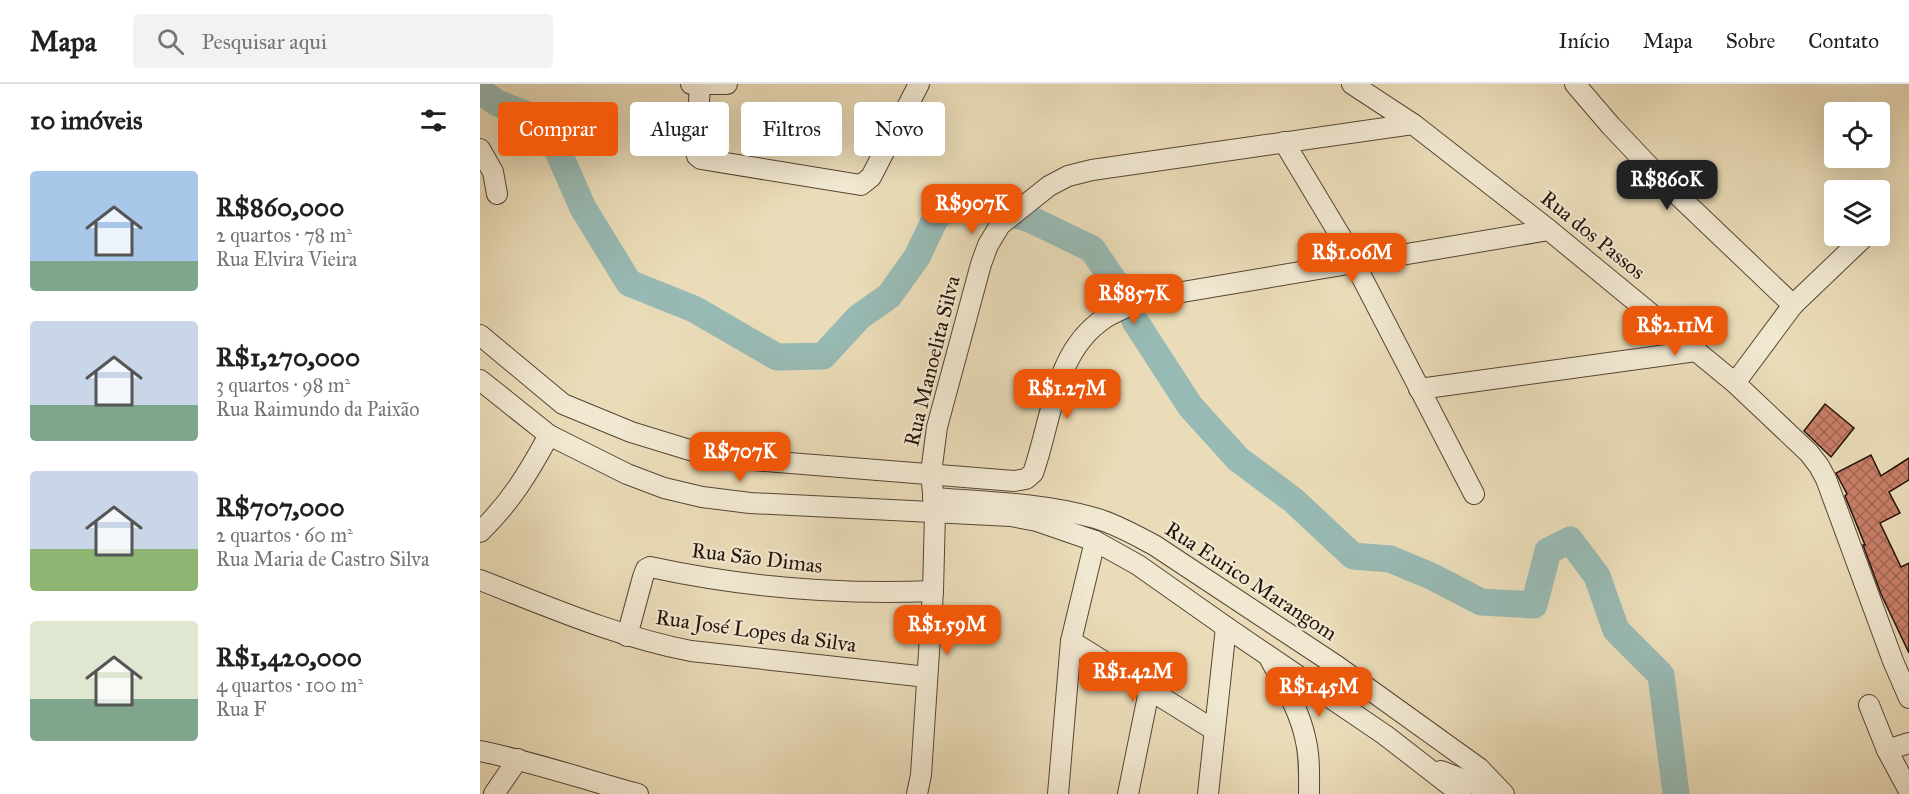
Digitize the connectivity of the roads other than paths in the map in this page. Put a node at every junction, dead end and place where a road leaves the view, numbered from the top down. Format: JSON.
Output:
{"nodes":[{"id":1,"x":691,"y":84,"type":"edge"},
{"id":2,"x":727,"y":84,"type":"edge"},
{"id":3,"x":919,"y":84,"type":"edge"},
{"id":4,"x":1352,"y":84,"type":"edge"},
{"id":5,"x":1575,"y":84,"type":"edge"},
{"id":6,"x":700,"y":85,"type":"edge"},
{"id":7,"x":1413,"y":124,"type":"junction"},
{"id":8,"x":1284,"y":142,"type":"junction"},
{"id":9,"x":480,"y":149,"type":"edge"},
{"id":10,"x":498,"y":194,"type":"dead end"},
{"id":11,"x":1549,"y":230,"type":"junction"},
{"id":12,"x":1855,"y":246,"type":"edge"},
{"id":13,"x":1354,"y":264,"type":"junction"},
{"id":14,"x":1793,"y":305,"type":"junction"},
{"id":15,"x":480,"y":335,"type":"edge"},
{"id":16,"x":1696,"y":351,"type":"junction"},
{"id":17,"x":480,"y":380,"type":"edge"},
{"id":18,"x":1735,"y":383,"type":"junction"},
{"id":19,"x":1419,"y":389,"type":"junction"},
{"id":20,"x":549,"y":435,"type":"junction"},
{"id":21,"x":931,"y":473,"type":"junction"},
{"id":22,"x":1474,"y":494,"type":"dead end"},
{"id":23,"x":934,"y":506,"type":"junction"},
{"id":24,"x":480,"y":532,"type":"edge"},
{"id":25,"x":1095,"y":541,"type":"junction"},
{"id":26,"x":480,"y":580,"type":"edge"},
{"id":27,"x":933,"y":591,"type":"junction"},
{"id":28,"x":1226,"y":627,"type":"junction"},
{"id":29,"x":627,"y":636,"type":"junction"},
{"id":30,"x":1071,"y":641,"type":"junction"},
{"id":31,"x":1269,"y":656,"type":"junction"},
{"id":32,"x":927,"y":676,"type":"junction"},
{"id":33,"x":1149,"y":691,"type":"junction"},
{"id":34,"x":1909,"y":698,"type":"edge"},
{"id":35,"x":1869,"y":705,"type":"dead end"},
{"id":36,"x":1214,"y":730,"type":"junction"},
{"id":37,"x":1909,"y":743,"type":"edge"},
{"id":38,"x":1887,"y":750,"type":"junction"},
{"id":39,"x":480,"y":751,"type":"edge"},
{"id":40,"x":518,"y":759,"type":"junction"},
{"id":41,"x":1424,"y":764,"type":"junction"},
{"id":42,"x":1909,"y":791,"type":"edge"},
{"id":43,"x":494,"y":794,"type":"edge"},
{"id":44,"x":639,"y":794,"type":"edge"},
{"id":45,"x":917,"y":794,"type":"edge"},
{"id":46,"x":1058,"y":794,"type":"edge"},
{"id":47,"x":1128,"y":794,"type":"edge"},
{"id":48,"x":1208,"y":794,"type":"edge"},
{"id":49,"x":1309,"y":794,"type":"edge"},
{"id":50,"x":1461,"y":794,"type":"edge"},
{"id":51,"x":1503,"y":794,"type":"edge"}],
"edges":[{"from":1,"to":6,"type":"street"},
{"from":2,"to":6,"type":"street"},
{"from":3,"to":6,"type":"street"},
{"from":4,"to":7,"type":"street","name":"Rua dos Passos"},
{"from":5,"to":14,"type":"street"},
{"from":7,"to":8,"type":"street"},
{"from":7,"to":11,"type":"street","name":"Rua dos Passos"},
{"from":8,"to":13,"type":"street"},
{"from":8,"to":21,"type":"street","name":"Rua Manoelita Silva"},
{"from":9,"to":10,"type":"street"},
{"from":11,"to":13,"type":"street"},
{"from":11,"to":16,"type":"street","name":"Rua dos Passos"},
{"from":12,"to":14,"type":"street"},
{"from":13,"to":19,"type":"street"},
{"from":13,"to":21,"type":"street"},
{"from":14,"to":18,"type":"street"},
{"from":15,"to":21,"type":"street"},
{"from":16,"to":18,"type":"street","name":"Rua dos Passos"},
{"from":16,"to":19,"type":"street"},
{"from":17,"to":20,"type":"street"},
{"from":18,"to":34,"type":"street","name":"Rua dos Passos"},
{"from":19,"to":22,"type":"street"},
{"from":20,"to":23,"type":"street"},
{"from":20,"to":24,"type":"street"},
{"from":21,"to":23,"type":"street","name":"Rua Manoelita Silva"},
{"from":23,"to":25,"type":"street"},
{"from":23,"to":27,"type":"street","name":"Rua Manoelita Silva"},
{"from":23,"to":51,"type":"street","name":"Rua Eurico Marangom"},
{"from":25,"to":28,"type":"street"},
{"from":25,"to":30,"type":"street"},
{"from":26,"to":29,"type":"street","name":"Rua José Lopes da Silva"},
{"from":27,"to":29,"type":"street","name":"Rua São Dimas"},
{"from":27,"to":32,"type":"street","name":"Rua Manoelita Silva"},
{"from":28,"to":31,"type":"street"},
{"from":28,"to":36,"type":"street"},
{"from":29,"to":32,"type":"street","name":"Rua José Lopes da Silva"},
{"from":30,"to":33,"type":"street"},
{"from":30,"to":46,"type":"street"},
{"from":31,"to":41,"type":"street"},
{"from":31,"to":49,"type":"street"},
{"from":32,"to":45,"type":"street","name":"Rua Manoelita Silva"},
{"from":33,"to":36,"type":"street"},
{"from":33,"to":47,"type":"street"},
{"from":35,"to":38,"type":"street"},
{"from":36,"to":48,"type":"street"},
{"from":37,"to":38,"type":"street"},
{"from":38,"to":42,"type":"street"},
{"from":39,"to":40,"type":"street"},
{"from":40,"to":43,"type":"street"},
{"from":40,"to":44,"type":"street"},
{"from":41,"to":50,"type":"street"},
{"from":41,"to":51,"type":"street"}]}
